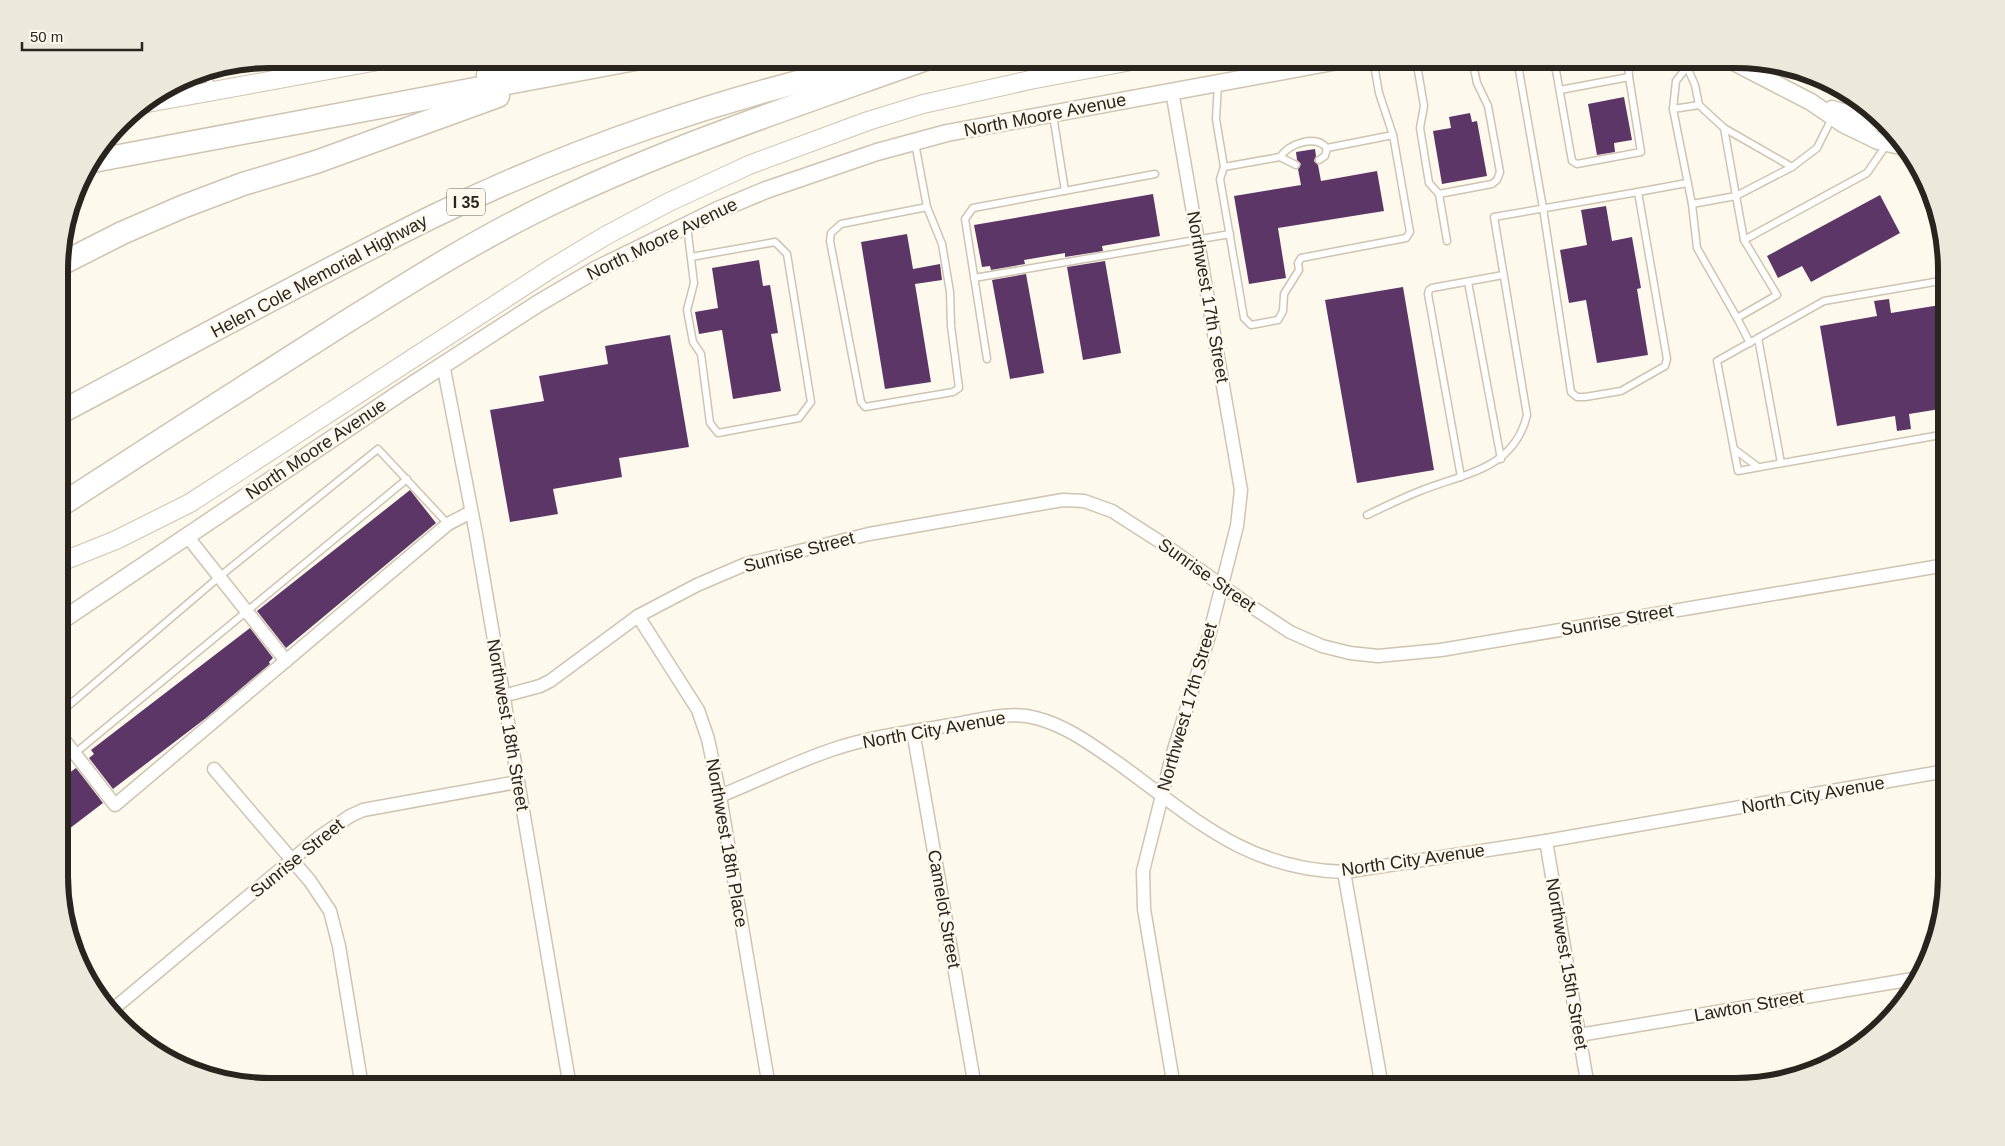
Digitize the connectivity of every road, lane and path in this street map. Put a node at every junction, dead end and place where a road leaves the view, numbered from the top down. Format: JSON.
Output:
{"nodes":[{"id":1,"x":321,"y":68,"type":"edge"},
{"id":2,"x":508,"y":68,"type":"edge"},
{"id":3,"x":584,"y":68,"type":"edge"},
{"id":4,"x":860,"y":68,"type":"edge"},
{"id":5,"x":901,"y":68,"type":"edge"},
{"id":6,"x":1094,"y":68,"type":"edge"},
{"id":7,"x":1300,"y":68,"type":"edge"},
{"id":8,"x":1375,"y":68,"type":"edge"},
{"id":9,"x":1418,"y":68,"type":"edge"},
{"id":10,"x":1474,"y":68,"type":"edge"},
{"id":11,"x":1519,"y":68,"type":"edge"},
{"id":12,"x":1556,"y":68,"type":"edge"},
{"id":13,"x":1628,"y":68,"type":"edge"},
{"id":14,"x":1686,"y":68,"type":"edge"},
{"id":15,"x":1687,"y":68,"type":"edge"},
{"id":16,"x":1750,"y":68,"type":"edge"},
{"id":17,"x":562,"y":72,"type":"junction"},
{"id":18,"x":209,"y":77,"type":"edge"},
{"id":19,"x":1629,"y":77,"type":"junction"},
{"id":20,"x":1218,"y":83,"type":"junction"},
{"id":21,"x":1560,"y":90,"type":"junction"},
{"id":22,"x":1172,"y":91,"type":"junction"},
{"id":23,"x":211,"y":92,"type":"junction"},
{"id":24,"x":158,"y":101,"type":"edge"},
{"id":25,"x":411,"y":101,"type":"junction"},
{"id":26,"x":1811,"y":102,"type":"junction"},
{"id":27,"x":1699,"y":105,"type":"junction"},
{"id":28,"x":1673,"y":109,"type":"junction"},
{"id":29,"x":1053,"y":113,"type":"junction"},
{"id":30,"x":1833,"y":118,"type":"junction"},
{"id":31,"x":1872,"y":121,"type":"edge"},
{"id":32,"x":1724,"y":128,"type":"junction"},
{"id":33,"x":1393,"y":135,"type":"junction"},
{"id":34,"x":915,"y":142,"type":"junction"},
{"id":35,"x":1888,"y":143,"type":"junction"},
{"id":36,"x":1894,"y":144,"type":"edge"},
{"id":37,"x":1327,"y":148,"type":"junction"},
{"id":38,"x":1280,"y":157,"type":"junction"},
{"id":39,"x":101,"y":159,"type":"edge"},
{"id":40,"x":1319,"y":160,"type":"dead end"},
{"id":41,"x":1296,"y":165,"type":"dead end"},
{"id":42,"x":1224,"y":167,"type":"junction"},
{"id":43,"x":1792,"y":167,"type":"junction"},
{"id":44,"x":1155,"y":174,"type":"dead end"},
{"id":45,"x":1687,"y":183,"type":"junction"},
{"id":46,"x":1066,"y":190,"type":"junction"},
{"id":47,"x":1638,"y":192,"type":"junction"},
{"id":48,"x":1439,"y":194,"type":"junction"},
{"id":49,"x":1736,"y":196,"type":"junction"},
{"id":50,"x":1692,"y":204,"type":"junction"},
{"id":51,"x":927,"y":207,"type":"junction"},
{"id":52,"x":1543,"y":208,"type":"junction"},
{"id":53,"x":687,"y":225,"type":"junction"},
{"id":54,"x":1230,"y":234,"type":"junction"},
{"id":55,"x":1198,"y":240,"type":"junction"},
{"id":56,"x":1744,"y":240,"type":"junction"},
{"id":57,"x":1447,"y":241,"type":"dead end"},
{"id":58,"x":691,"y":257,"type":"junction"},
{"id":59,"x":68,"y":260,"type":"edge"},
{"id":60,"x":1503,"y":275,"type":"junction"},
{"id":61,"x":974,"y":278,"type":"junction"},
{"id":62,"x":1938,"y":281,"type":"edge"},
{"id":63,"x":1468,"y":282,"type":"junction"},
{"id":64,"x":1737,"y":318,"type":"junction"},
{"id":65,"x":1758,"y":338,"type":"junction"},
{"id":66,"x":1750,"y":343,"type":"junction"},
{"id":67,"x":987,"y":359,"type":"dead end"},
{"id":68,"x":443,"y":364,"type":"junction"},
{"id":69,"x":68,"y":408,"type":"edge"},
{"id":70,"x":1938,"y":435,"type":"edge"},
{"id":71,"x":1734,"y":449,"type":"junction"},
{"id":72,"x":1501,"y":459,"type":"junction"},
{"id":73,"x":1781,"y":463,"type":"junction"},
{"id":74,"x":1758,"y":467,"type":"junction"},
{"id":75,"x":1461,"y":477,"type":"junction"},
{"id":76,"x":407,"y":479,"type":"junction"},
{"id":77,"x":68,"y":500,"type":"edge"},
{"id":78,"x":472,"y":512,"type":"junction"},
{"id":79,"x":1367,"y":515,"type":"dead end"},
{"id":80,"x":448,"y":524,"type":"junction"},
{"id":81,"x":187,"y":536,"type":"junction"},
{"id":82,"x":68,"y":559,"type":"edge"},
{"id":83,"x":1938,"y":566,"type":"edge"},
{"id":84,"x":219,"y":577,"type":"junction"},
{"id":85,"x":1222,"y":586,"type":"junction"},
{"id":86,"x":246,"y":611,"type":"junction"},
{"id":87,"x":68,"y":616,"type":"edge"},
{"id":88,"x":638,"y":616,"type":"junction"},
{"id":89,"x":286,"y":662,"type":"junction"},
{"id":90,"x":503,"y":696,"type":"junction"},
{"id":91,"x":68,"y":705,"type":"edge"},
{"id":92,"x":914,"y":731,"type":"junction"},
{"id":93,"x":68,"y":746,"type":"edge"},
{"id":94,"x":74,"y":754,"type":"junction"},
{"id":95,"x":214,"y":769,"type":"dead end"},
{"id":96,"x":1938,"y":772,"type":"edge"},
{"id":97,"x":517,"y":782,"type":"junction"},
{"id":98,"x":1162,"y":795,"type":"junction"},
{"id":99,"x":720,"y":796,"type":"junction"},
{"id":100,"x":1546,"y":840,"type":"junction"},
{"id":101,"x":292,"y":860,"type":"junction"},
{"id":102,"x":1344,"y":872,"type":"junction"},
{"id":103,"x":1908,"y":980,"type":"edge"},
{"id":104,"x":116,"y":1007,"type":"edge"},
{"id":105,"x":1579,"y":1035,"type":"junction"},
{"id":106,"x":360,"y":1078,"type":"edge"},
{"id":107,"x":568,"y":1078,"type":"edge"},
{"id":108,"x":767,"y":1078,"type":"edge"},
{"id":109,"x":973,"y":1078,"type":"edge"},
{"id":110,"x":1172,"y":1078,"type":"edge"},
{"id":111,"x":1380,"y":1078,"type":"edge"},
{"id":112,"x":1586,"y":1078,"type":"edge"}],
"edges":[{"from":1,"to":23,"type":"main road"},
{"from":2,"to":25,"type":"highway"},
{"from":3,"to":17,"type":"highway"},
{"from":4,"to":69,"type":"highway","name":"Helen Cole Memorial Highway","number":"I 35"},
{"from":5,"to":77,"type":"highway"},
{"from":6,"to":82,"type":"main road"},
{"from":7,"to":20,"type":"street","name":"North Moore Avenue"},
{"from":8,"to":33,"type":"lane"},
{"from":9,"to":48,"type":"lane"},
{"from":10,"to":48,"type":"lane"},
{"from":11,"to":52,"type":"lane"},
{"from":12,"to":21,"type":"lane"},
{"from":13,"to":19,"type":"lane"},
{"from":14,"to":28,"type":"lane"},
{"from":15,"to":27,"type":"lane"},
{"from":16,"to":26,"type":"street"},
{"from":17,"to":25,"type":"highway"},
{"from":17,"to":59,"type":"highway"},
{"from":18,"to":23,"type":"lane"},
{"from":19,"to":21,"type":"lane"},
{"from":19,"to":21,"type":"lane"},
{"from":20,"to":22,"type":"street","name":"North Moore Avenue"},
{"from":20,"to":42,"type":"lane"},
{"from":22,"to":29,"type":"street","name":"North Moore Avenue"},
{"from":22,"to":55,"type":"street","name":"Northwest 17th Street"},
{"from":23,"to":24,"type":"main road"},
{"from":25,"to":39,"type":"highway"},
{"from":26,"to":30,"type":"street"},
{"from":26,"to":31,"type":"street"},
{"from":27,"to":28,"type":"lane"},
{"from":27,"to":32,"type":"lane"},
{"from":28,"to":45,"type":"lane"},
{"from":29,"to":34,"type":"street","name":"North Moore Avenue"},
{"from":29,"to":46,"type":"lane"},
{"from":30,"to":35,"type":"street"},
{"from":30,"to":43,"type":"lane"},
{"from":32,"to":43,"type":"lane"},
{"from":32,"to":49,"type":"lane"},
{"from":33,"to":37,"type":"lane"},
{"from":33,"to":54,"type":"lane"},
{"from":34,"to":51,"type":"lane"},
{"from":34,"to":53,"type":"street","name":"North Moore Avenue"},
{"from":35,"to":36,"type":"street"},
{"from":35,"to":56,"type":"lane"},
{"from":37,"to":38,"type":"lane"},
{"from":37,"to":40,"type":"lane"},
{"from":38,"to":41,"type":"lane"},
{"from":38,"to":42,"type":"lane"},
{"from":42,"to":54,"type":"lane"},
{"from":43,"to":49,"type":"lane"},
{"from":44,"to":46,"type":"lane"},
{"from":45,"to":47,"type":"lane"},
{"from":45,"to":50,"type":"lane"},
{"from":46,"to":61,"type":"lane"},
{"from":47,"to":52,"type":"lane"},
{"from":47,"to":52,"type":"lane"},
{"from":48,"to":57,"type":"lane"},
{"from":49,"to":50,"type":"lane"},
{"from":49,"to":56,"type":"lane"},
{"from":50,"to":64,"type":"lane"},
{"from":51,"to":51,"type":"lane"},
{"from":52,"to":60,"type":"lane"},
{"from":53,"to":58,"type":"lane"},
{"from":53,"to":68,"type":"street","name":"North Moore Avenue"},
{"from":54,"to":55,"type":"lane"},
{"from":55,"to":61,"type":"lane"},
{"from":55,"to":85,"type":"street","name":"Northwest 17th Street"},
{"from":56,"to":64,"type":"lane"},
{"from":58,"to":58,"type":"lane"},
{"from":60,"to":63,"type":"lane"},
{"from":60,"to":72,"type":"lane"},
{"from":61,"to":67,"type":"lane"},
{"from":62,"to":65,"type":"lane"},
{"from":63,"to":72,"type":"lane"},
{"from":63,"to":75,"type":"lane"},
{"from":64,"to":66,"type":"lane"},
{"from":65,"to":66,"type":"lane"},
{"from":65,"to":73,"type":"lane"},
{"from":66,"to":71,"type":"lane"},
{"from":68,"to":78,"type":"street","name":"Northwest 18th Street"},
{"from":68,"to":81,"type":"street","name":"North Moore Avenue"},
{"from":70,"to":73,"type":"lane"},
{"from":71,"to":74,"type":"lane"},
{"from":71,"to":74,"type":"lane"},
{"from":72,"to":75,"type":"lane"},
{"from":73,"to":74,"type":"lane"},
{"from":75,"to":79,"type":"lane"},
{"from":76,"to":80,"type":"lane"},
{"from":76,"to":84,"type":"lane"},
{"from":76,"to":86,"type":"lane"},
{"from":78,"to":80,"type":"street"},
{"from":78,"to":90,"type":"street","name":"Northwest 18th Street"},
{"from":80,"to":89,"type":"street"},
{"from":81,"to":84,"type":"street"},
{"from":81,"to":87,"type":"street","name":"North Moore Avenue"},
{"from":83,"to":85,"type":"street","name":"Sunrise Street"},
{"from":84,"to":86,"type":"street"},
{"from":84,"to":91,"type":"lane"},
{"from":85,"to":88,"type":"street","name":"Sunrise Street"},
{"from":85,"to":98,"type":"street","name":"Northwest 17th Street"},
{"from":86,"to":89,"type":"street"},
{"from":86,"to":94,"type":"lane"},
{"from":88,"to":90,"type":"street","name":"Sunrise Street"},
{"from":88,"to":99,"type":"street","name":"Northwest 18th Place"},
{"from":89,"to":94,"type":"street"},
{"from":90,"to":97,"type":"street","name":"Northwest 18th Street"},
{"from":92,"to":98,"type":"street","name":"North City Avenue"},
{"from":92,"to":99,"type":"street","name":"North City Avenue"},
{"from":92,"to":109,"type":"street","name":"Camelot Street"},
{"from":93,"to":94,"type":"street"},
{"from":95,"to":101,"type":"street"},
{"from":96,"to":100,"type":"street","name":"North City Avenue"},
{"from":97,"to":101,"type":"street","name":"Sunrise Street"},
{"from":97,"to":107,"type":"street","name":"Northwest 18th Street"},
{"from":98,"to":102,"type":"street","name":"North City Avenue"},
{"from":98,"to":110,"type":"street","name":"Northwest 17th Street"},
{"from":99,"to":108,"type":"street","name":"Northwest 18th Place"},
{"from":100,"to":102,"type":"street","name":"North City Avenue"},
{"from":100,"to":105,"type":"street","name":"Northwest 15th Street"},
{"from":101,"to":104,"type":"street","name":"Sunrise Street"},
{"from":101,"to":106,"type":"street"},
{"from":102,"to":111,"type":"street"},
{"from":103,"to":105,"type":"street","name":"Lawton Street"},
{"from":105,"to":112,"type":"street","name":"Northwest 15th Street"}]}
